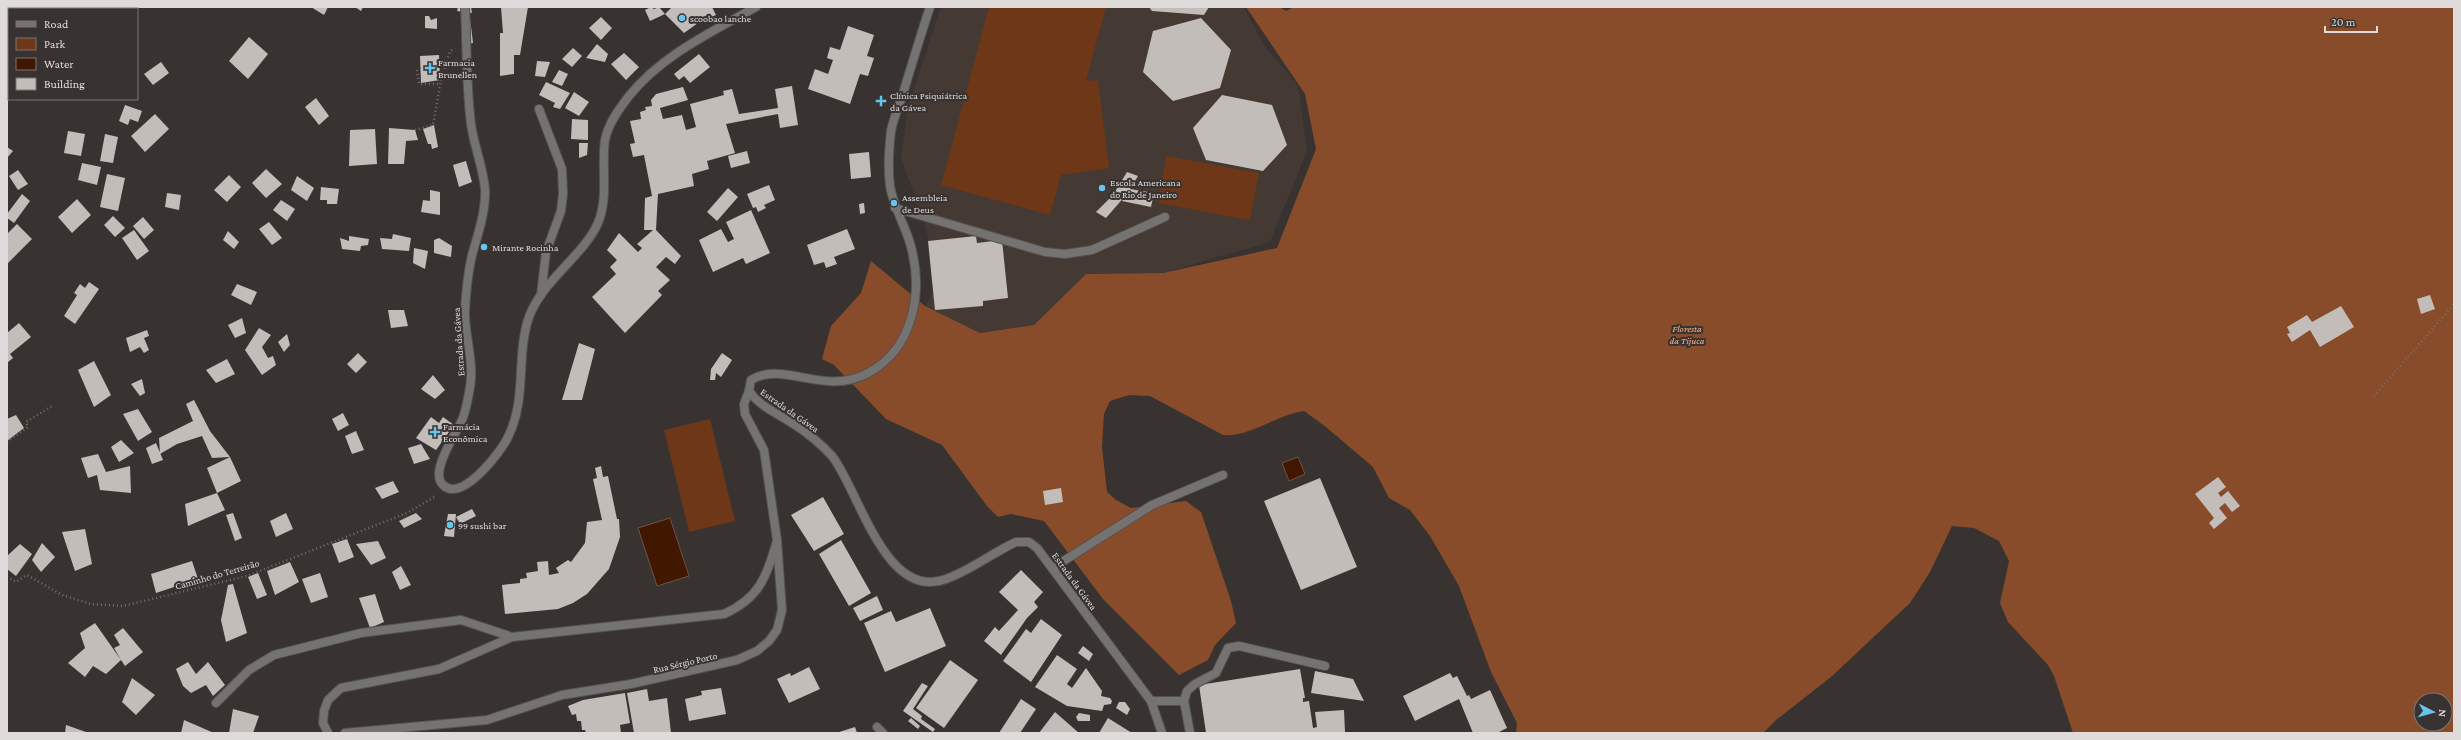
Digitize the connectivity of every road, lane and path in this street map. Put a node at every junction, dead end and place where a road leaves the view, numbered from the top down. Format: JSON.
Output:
{"nodes":[{"id":1,"x":465,"y":7,"type":"edge"},
{"id":2,"x":756,"y":7,"type":"edge"},
{"id":3,"x":930,"y":7,"type":"edge"},
{"id":4,"x":453,"y":50,"type":"dead end"},
{"id":5,"x":416,"y":70,"type":"dead end"},
{"id":6,"x":440,"y":84,"type":"junction"},
{"id":7,"x":539,"y":109,"type":"dead end"},
{"id":8,"x":414,"y":130,"type":"dead end"},
{"id":9,"x":896,"y":208,"type":"junction"},
{"id":10,"x":1165,"y":217,"type":"dead end"},
{"id":11,"x":541,"y":294,"type":"junction"},
{"id":12,"x":2454,"y":304,"type":"edge"},
{"id":13,"x":749,"y":391,"type":"junction"},
{"id":14,"x":2374,"y":396,"type":"dead end"},
{"id":15,"x":52,"y":406,"type":"dead end"},
{"id":16,"x":7,"y":442,"type":"edge"},
{"id":17,"x":1223,"y":475,"type":"dead end"},
{"id":18,"x":449,"y":488,"type":"junction"},
{"id":19,"x":777,"y":540,"type":"junction"},
{"id":20,"x":1054,"y":567,"type":"junction"},
{"id":21,"x":7,"y":577,"type":"edge"},
{"id":22,"x":512,"y":637,"type":"junction"},
{"id":23,"x":1325,"y":666,"type":"dead end"},
{"id":24,"x":1151,"y":701,"type":"junction"},
{"id":25,"x":1184,"y":701,"type":"junction"},
{"id":26,"x":216,"y":703,"type":"dead end"},
{"id":27,"x":877,"y":727,"type":"dead end"},
{"id":28,"x":328,"y":733,"type":"edge"},
{"id":29,"x":345,"y":733,"type":"edge"},
{"id":30,"x":883,"y":733,"type":"edge"},
{"id":31,"x":1162,"y":733,"type":"edge"},
{"id":32,"x":1190,"y":733,"type":"edge"}],
"edges":[{"from":1,"to":18,"type":"street","name":"Estrada da Gávea"},
{"from":2,"to":11,"type":"street"},
{"from":3,"to":9,"type":"street","name":"Estrada da Gávea"},
{"from":4,"to":6,"type":"path"},
{"from":5,"to":6,"type":"path"},
{"from":6,"to":8,"type":"path"},
{"from":7,"to":11,"type":"street"},
{"from":9,"to":10,"type":"street"},
{"from":9,"to":13,"type":"street","name":"Estrada da Gávea"},
{"from":11,"to":18,"type":"street"},
{"from":12,"to":14,"type":"path"},
{"from":13,"to":19,"type":"street","name":"Rua Sérgio Porto"},
{"from":13,"to":20,"type":"street","name":"Estrada da Gávea"},
{"from":15,"to":16,"type":"path"},
{"from":17,"to":20,"type":"street"},
{"from":18,"to":21,"type":"path","name":"Caminho do Terreirão"},
{"from":19,"to":22,"type":"street"},
{"from":19,"to":29,"type":"street","name":"Rua Sérgio Porto"},
{"from":20,"to":24,"type":"street","name":"Estrada da Gávea"},
{"from":22,"to":26,"type":"street"},
{"from":22,"to":28,"type":"street"},
{"from":23,"to":25,"type":"street"},
{"from":24,"to":25,"type":"street"},
{"from":24,"to":31,"type":"street","name":"Estrada da Gávea"},
{"from":25,"to":32,"type":"street"},
{"from":27,"to":30,"type":"street"}]}
